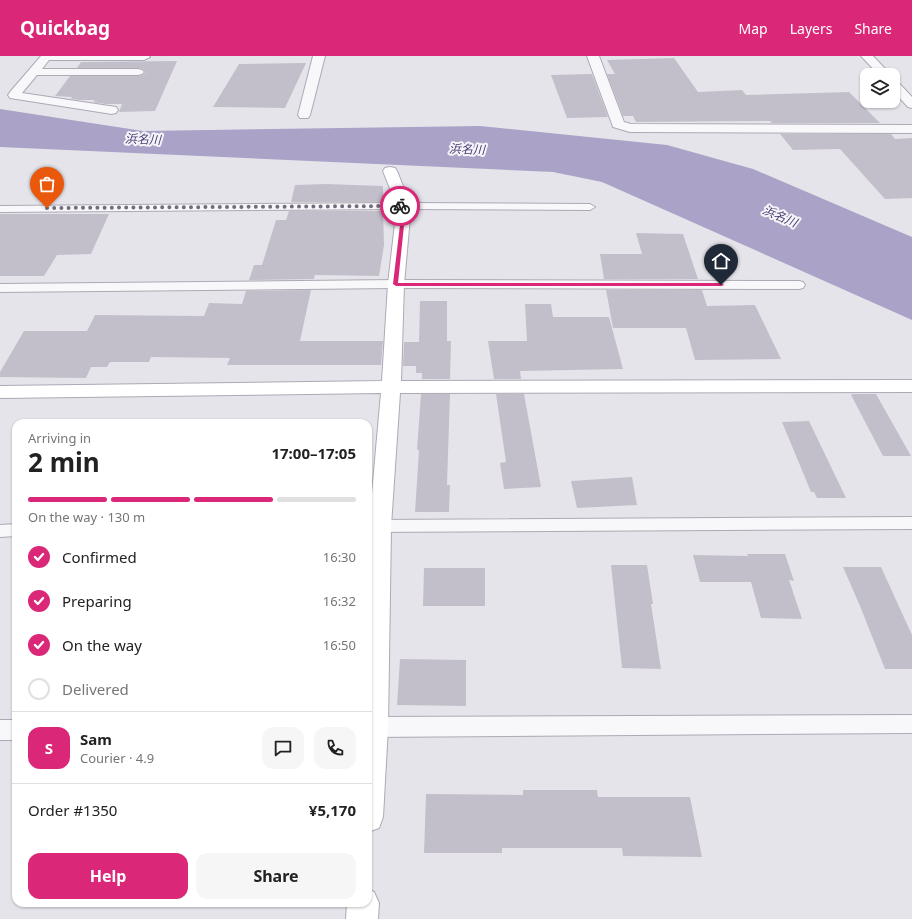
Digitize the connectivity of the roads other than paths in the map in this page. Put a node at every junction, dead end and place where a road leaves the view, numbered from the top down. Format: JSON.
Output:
{"nodes":[{"id":1,"x":47,"y":56,"type":"edge"},
{"id":2,"x":319,"y":56,"type":"edge"},
{"id":3,"x":593,"y":56,"type":"edge"},
{"id":4,"x":867,"y":56,"type":"edge"},
{"id":5,"x":144,"y":57,"type":"edge"},
{"id":6,"x":878,"y":68,"type":"edge"},
{"id":7,"x":33,"y":72,"type":"junction"},
{"id":8,"x":138,"y":72,"type":"dead end"},
{"id":9,"x":900,"y":91,"type":"edge"},
{"id":10,"x":912,"y":104,"type":"edge"},
{"id":11,"x":112,"y":110,"type":"dead end"},
{"id":12,"x":304,"y":115,"type":"dead end"},
{"id":13,"x":912,"y":129,"type":"edge"},
{"id":14,"x":390,"y":171,"type":"dead end"},
{"id":15,"x":404,"y":206,"type":"junction"},
{"id":16,"x":590,"y":207,"type":"dead end"},
{"id":17,"x":0,"y":209,"type":"edge"},
{"id":18,"x":396,"y":284,"type":"junction"},
{"id":19,"x":799,"y":285,"type":"dead end"},
{"id":20,"x":0,"y":288,"type":"edge"},
{"id":21,"x":912,"y":386,"type":"edge"},
{"id":22,"x":391,"y":387,"type":"junction"},
{"id":23,"x":0,"y":392,"type":"edge"},
{"id":24,"x":912,"y":523,"type":"edge"},
{"id":25,"x":374,"y":526,"type":"edge"},
{"id":26,"x":12,"y":530,"type":"edge"},
{"id":27,"x":0,"y":531,"type":"edge"},
{"id":28,"x":372,"y":660,"type":"edge"},
{"id":29,"x":912,"y":724,"type":"edge"},
{"id":30,"x":372,"y":727,"type":"edge"},
{"id":31,"x":0,"y":730,"type":"edge"},
{"id":32,"x":12,"y":730,"type":"edge"},
{"id":33,"x":363,"y":907,"type":"edge"},
{"id":34,"x":362,"y":919,"type":"edge"}],
"edges":[{"from":1,"to":5,"type":"street"},
{"from":1,"to":7,"type":"street"},
{"from":2,"to":12,"type":"street"},
{"from":3,"to":13,"type":"street"},
{"from":4,"to":6,"type":"street"},
{"from":7,"to":8,"type":"street"},
{"from":7,"to":11,"type":"street"},
{"from":9,"to":10,"type":"street"},
{"from":14,"to":15,"type":"street"},
{"from":15,"to":16,"type":"lane"},
{"from":15,"to":17,"type":"lane"},
{"from":15,"to":18,"type":"street"},
{"from":18,"to":19,"type":"lane"},
{"from":18,"to":20,"type":"lane"},
{"from":18,"to":22,"type":"street"},
{"from":21,"to":22,"type":"street"},
{"from":22,"to":23,"type":"street"},
{"from":22,"to":25,"type":"street"},
{"from":24,"to":25,"type":"lane"},
{"from":25,"to":28,"type":"street"},
{"from":26,"to":27,"type":"lane"},
{"from":29,"to":30,"type":"lane"},
{"from":31,"to":32,"type":"lane"},
{"from":33,"to":34,"type":"street"}]}
